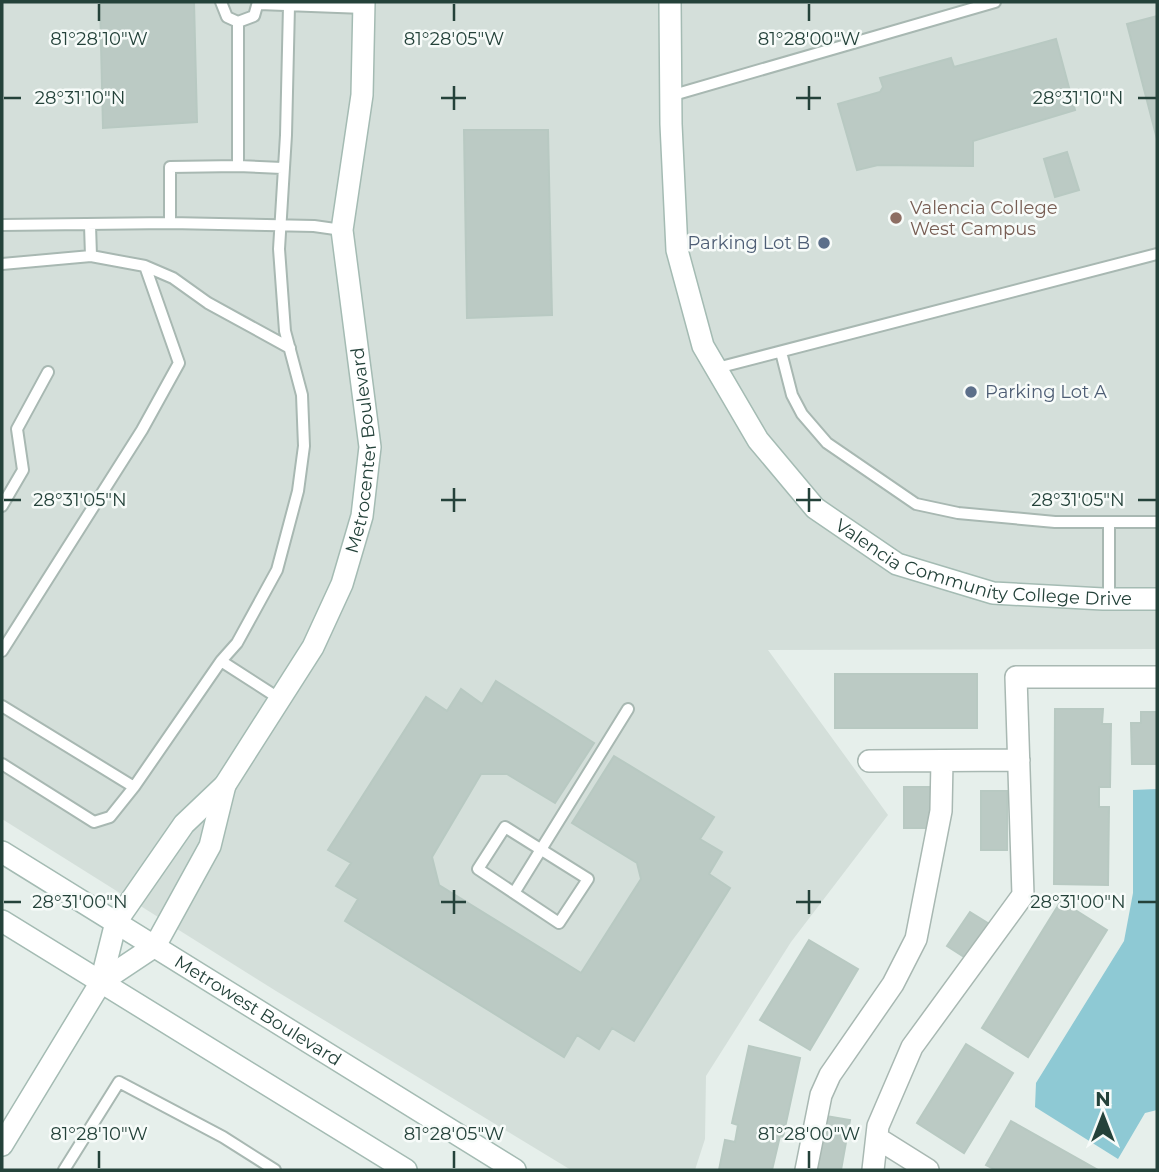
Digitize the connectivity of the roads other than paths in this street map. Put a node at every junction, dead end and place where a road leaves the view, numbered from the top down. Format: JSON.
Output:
{"nodes":[{"id":1,"x":221,"y":2,"type":"edge"},
{"id":2,"x":670,"y":2,"type":"edge"},
{"id":3,"x":995,"y":2,"type":"edge"},
{"id":4,"x":259,"y":3,"type":"edge"},
{"id":5,"x":364,"y":5,"type":"edge"},
{"id":6,"x":289,"y":6,"type":"junction"},
{"id":7,"x":238,"y":22,"type":"junction"},
{"id":8,"x":670,"y":96,"type":"junction"},
{"id":9,"x":238,"y":166,"type":"junction"},
{"id":10,"x":282,"y":168,"type":"junction"},
{"id":11,"x":170,"y":223,"type":"junction"},
{"id":12,"x":2,"y":226,"type":"edge"},
{"id":13,"x":90,"y":226,"type":"junction"},
{"id":14,"x":279,"y":226,"type":"junction"},
{"id":15,"x":342,"y":230,"type":"junction"},
{"id":16,"x":1157,"y":254,"type":"edge"},
{"id":17,"x":91,"y":256,"type":"junction"},
{"id":18,"x":2,"y":264,"type":"edge"},
{"id":19,"x":145,"y":266,"type":"junction"},
{"id":20,"x":290,"y":348,"type":"junction"},
{"id":21,"x":781,"y":352,"type":"junction"},
{"id":22,"x":717,"y":368,"type":"junction"},
{"id":23,"x":48,"y":372,"type":"dead end"},
{"id":24,"x":2,"y":506,"type":"edge"},
{"id":25,"x":1109,"y":522,"type":"junction"},
{"id":26,"x":1157,"y":522,"type":"edge"},
{"id":27,"x":1109,"y":599,"type":"junction"},
{"id":28,"x":1157,"y":599,"type":"edge"},
{"id":29,"x":2,"y":651,"type":"edge"},
{"id":30,"x":221,"y":661,"type":"junction"},
{"id":31,"x":1157,"y":677,"type":"edge"},
{"id":32,"x":280,"y":699,"type":"junction"},
{"id":33,"x":2,"y":706,"type":"edge"},
{"id":34,"x":628,"y":709,"type":"dead end"},
{"id":35,"x":1019,"y":760,"type":"junction"},
{"id":36,"x":869,"y":761,"type":"dead end"},
{"id":37,"x":942,"y":761,"type":"junction"},
{"id":38,"x":2,"y":764,"type":"edge"},
{"id":39,"x":225,"y":785,"type":"junction"},
{"id":40,"x":134,"y":787,"type":"junction"},
{"id":41,"x":541,"y":850,"type":"junction"},
{"id":42,"x":2,"y":852,"type":"edge"},
{"id":43,"x":514,"y":893,"type":"junction"},
{"id":44,"x":2,"y":921,"type":"edge"},
{"id":45,"x":116,"y":922,"type":"junction"},
{"id":46,"x":155,"y":946,"type":"junction"},
{"id":47,"x":101,"y":982,"type":"junction"},
{"id":48,"x":877,"y":1138,"type":"junction"},
{"id":49,"x":2,"y":1145,"type":"edge"},
{"id":50,"x":64,"y":1170,"type":"edge"},
{"id":51,"x":275,"y":1170,"type":"edge"},
{"id":52,"x":406,"y":1170,"type":"edge"},
{"id":53,"x":515,"y":1170,"type":"edge"},
{"id":54,"x":806,"y":1170,"type":"edge"},
{"id":55,"x":873,"y":1170,"type":"edge"},
{"id":56,"x":928,"y":1170,"type":"edge"}],
"edges":[{"from":1,"to":7,"type":"lane"},
{"from":2,"to":8,"type":"street","name":"Valencia Community College Drive"},
{"from":3,"to":8,"type":"lane"},
{"from":4,"to":6,"type":"lane"},
{"from":4,"to":7,"type":"lane"},
{"from":5,"to":6,"type":"lane"},
{"from":5,"to":15,"type":"street","name":"Metrocenter Boulevard"},
{"from":6,"to":10,"type":"lane"},
{"from":7,"to":9,"type":"lane"},
{"from":8,"to":22,"type":"street","name":"Valencia Community College Drive"},
{"from":9,"to":10,"type":"lane"},
{"from":9,"to":11,"type":"lane"},
{"from":10,"to":14,"type":"lane"},
{"from":11,"to":13,"type":"lane"},
{"from":11,"to":14,"type":"lane"},
{"from":12,"to":13,"type":"lane"},
{"from":13,"to":17,"type":"lane"},
{"from":14,"to":15,"type":"lane"},
{"from":14,"to":20,"type":"lane"},
{"from":15,"to":32,"type":"street","name":"Metrocenter Boulevard"},
{"from":16,"to":21,"type":"lane"},
{"from":17,"to":18,"type":"lane"},
{"from":17,"to":19,"type":"lane"},
{"from":19,"to":20,"type":"lane"},
{"from":19,"to":29,"type":"lane"},
{"from":20,"to":30,"type":"lane"},
{"from":21,"to":22,"type":"lane"},
{"from":21,"to":25,"type":"lane"},
{"from":22,"to":27,"type":"street","name":"Valencia Community College Drive"},
{"from":23,"to":24,"type":"lane"},
{"from":25,"to":26,"type":"lane"},
{"from":25,"to":27,"type":"lane"},
{"from":27,"to":28,"type":"street","name":"Valencia Community College Drive"},
{"from":30,"to":32,"type":"lane"},
{"from":30,"to":40,"type":"lane"},
{"from":31,"to":35,"type":"street"},
{"from":32,"to":39,"type":"street","name":"Metrocenter Boulevard"},
{"from":33,"to":40,"type":"lane"},
{"from":34,"to":41,"type":"lane"},
{"from":35,"to":37,"type":"street"},
{"from":35,"to":48,"type":"street"},
{"from":36,"to":37,"type":"street"},
{"from":37,"to":54,"type":"street"},
{"from":38,"to":40,"type":"lane"},
{"from":39,"to":45,"type":"street","name":"Metrocenter Boulevard"},
{"from":39,"to":46,"type":"street","name":"Metrocenter Boulevard"},
{"from":41,"to":43,"type":"lane"},
{"from":41,"to":43,"type":"lane"},
{"from":41,"to":43,"type":"lane"},
{"from":42,"to":45,"type":"street","name":"Metrowest Boulevard"},
{"from":44,"to":47,"type":"street"},
{"from":45,"to":46,"type":"street","name":"Metrowest Boulevard"},
{"from":45,"to":47,"type":"street"},
{"from":46,"to":47,"type":"street"},
{"from":46,"to":53,"type":"street","name":"Metrowest Boulevard"},
{"from":47,"to":49,"type":"street"},
{"from":47,"to":52,"type":"street"},
{"from":48,"to":55,"type":"street"},
{"from":48,"to":56,"type":"street"},
{"from":50,"to":51,"type":"lane"}]}
